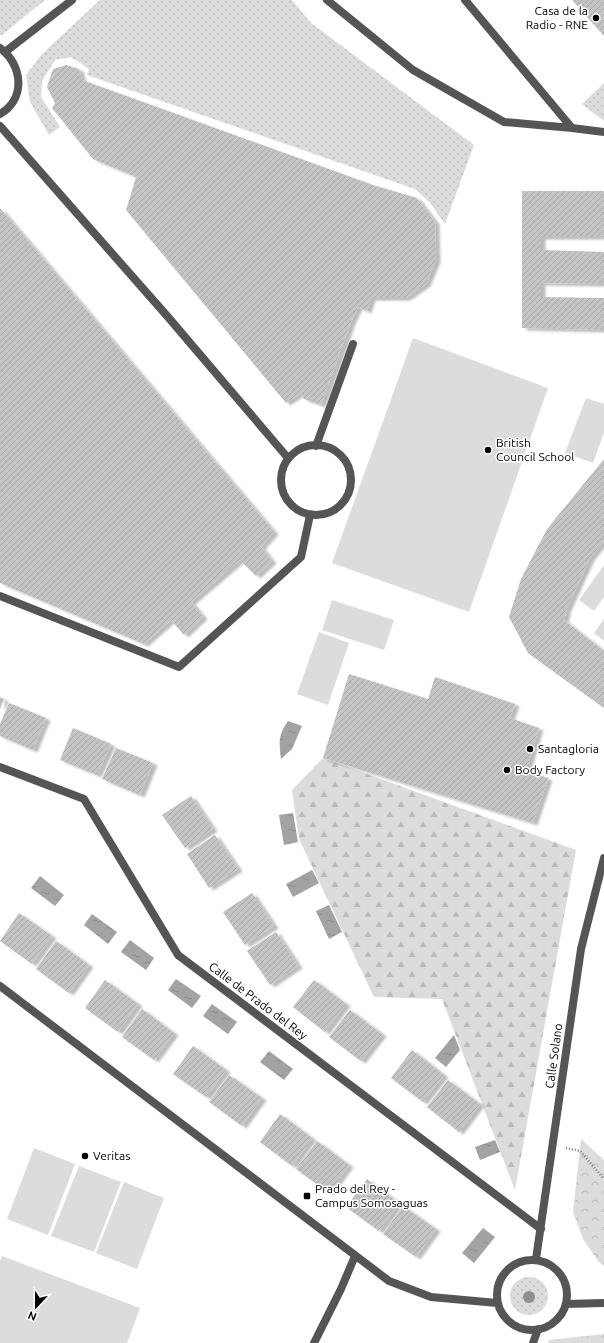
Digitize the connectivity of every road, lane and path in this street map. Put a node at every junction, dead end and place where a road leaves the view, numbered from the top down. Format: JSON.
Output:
{"nodes":[{"id":1,"x":72,"y":0,"type":"edge"},
{"id":2,"x":327,"y":0,"type":"edge"},
{"id":3,"x":464,"y":0,"type":"edge"},
{"id":4,"x":2,"y":50,"type":"edge"},
{"id":5,"x":0,"y":114,"type":"edge"},
{"id":6,"x":0,"y":126,"type":"edge"},
{"id":7,"x":572,"y":128,"type":"junction"},
{"id":8,"x":604,"y":132,"type":"edge"},
{"id":9,"x":354,"y":344,"type":"dead end"},
{"id":10,"x":316,"y":446,"type":"junction"},
{"id":11,"x":288,"y":458,"type":"junction"},
{"id":12,"x":310,"y":515,"type":"junction"},
{"id":13,"x":0,"y":596,"type":"edge"},
{"id":14,"x":0,"y":767,"type":"edge"},
{"id":15,"x":604,"y":858,"type":"edge"},
{"id":16,"x":0,"y":986,"type":"edge"},
{"id":17,"x":553,"y":1146,"type":"junction"},
{"id":18,"x":604,"y":1180,"type":"edge"},
{"id":19,"x":541,"y":1229,"type":"junction"},
{"id":20,"x":355,"y":1256,"type":"junction"},
{"id":21,"x":536,"y":1259,"type":"junction"},
{"id":22,"x":497,"y":1303,"type":"junction"},
{"id":23,"x":604,"y":1303,"type":"edge"},
{"id":24,"x":566,"y":1304,"type":"junction"},
{"id":25,"x":538,"y":1329,"type":"junction"},
{"id":26,"x":314,"y":1343,"type":"edge"},
{"id":27,"x":533,"y":1343,"type":"edge"}],
"edges":[{"from":1,"to":4,"type":"street"},
{"from":2,"to":7,"type":"street"},
{"from":3,"to":7,"type":"street"},
{"from":4,"to":5,"type":"street"},
{"from":6,"to":11,"type":"street"},
{"from":7,"to":8,"type":"street"},
{"from":9,"to":10,"type":"street"},
{"from":10,"to":11,"type":"street"},
{"from":10,"to":12,"type":"street"},
{"from":11,"to":12,"type":"street"},
{"from":12,"to":13,"type":"street"},
{"from":14,"to":19,"type":"street","name":"Calle de Prado del Rey"},
{"from":15,"to":17,"type":"street","name":"Calle Solano"},
{"from":16,"to":20,"type":"street"},
{"from":17,"to":18,"type":"path"},
{"from":17,"to":19,"type":"street","name":"Calle Solano"},
{"from":19,"to":21,"type":"street","name":"Calle Solano"},
{"from":20,"to":22,"type":"street"},
{"from":20,"to":26,"type":"street"},
{"from":21,"to":22,"type":"street"},
{"from":21,"to":24,"type":"street"},
{"from":22,"to":25,"type":"street"},
{"from":23,"to":24,"type":"street"},
{"from":24,"to":25,"type":"street"},
{"from":25,"to":27,"type":"street"}]}
